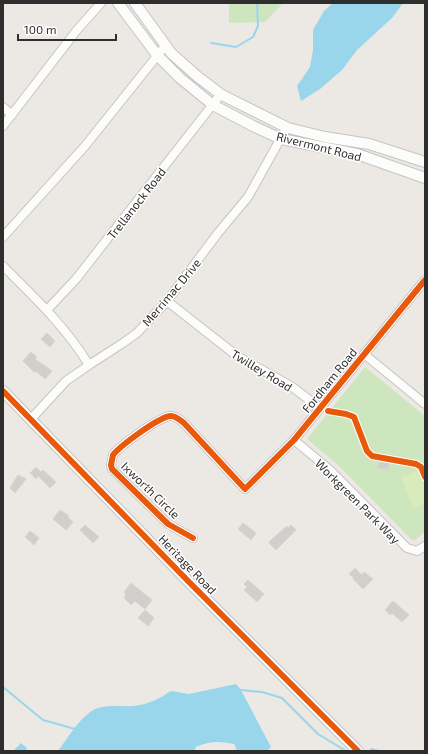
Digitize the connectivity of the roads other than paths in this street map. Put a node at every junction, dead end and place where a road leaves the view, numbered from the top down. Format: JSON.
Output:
{"nodes":[{"id":1,"x":101,"y":3,"type":"edge"},
{"id":2,"x":118,"y":3,"type":"edge"},
{"id":3,"x":135,"y":3,"type":"edge"},
{"id":4,"x":165,"y":46,"type":"junction"},
{"id":5,"x":157,"y":55,"type":"junction"},
{"id":6,"x":221,"y":94,"type":"junction"},
{"id":7,"x":214,"y":105,"type":"junction"},
{"id":8,"x":3,"y":107,"type":"edge"},
{"id":9,"x":12,"y":115,"type":"junction"},
{"id":10,"x":3,"y":126,"type":"edge"},
{"id":11,"x":287,"y":127,"type":"junction"},
{"id":12,"x":281,"y":139,"type":"junction"},
{"id":13,"x":425,"y":162,"type":"edge"},
{"id":14,"x":425,"y":178,"type":"edge"},
{"id":15,"x":3,"y":237,"type":"edge"},
{"id":16,"x":3,"y":266,"type":"edge"},
{"id":17,"x":425,"y":280,"type":"edge"},
{"id":18,"x":167,"y":301,"type":"junction"},
{"id":19,"x":47,"y":310,"type":"junction"},
{"id":20,"x":364,"y":354,"type":"junction"},
{"id":21,"x":89,"y":365,"type":"junction"},
{"id":22,"x":3,"y":391,"type":"edge"},
{"id":23,"x":425,"y":404,"type":"edge"},
{"id":24,"x":320,"y":408,"type":"junction"},
{"id":25,"x":31,"y":419,"type":"junction"},
{"id":26,"x":294,"y":440,"type":"junction"},
{"id":27,"x":245,"y":489,"type":"joint"},
{"id":28,"x":193,"y":538,"type":"dead end"},
{"id":29,"x":425,"y":546,"type":"edge"},
{"id":30,"x":358,"y":751,"type":"edge"}],
"edges":[{"from":1,"to":9,"type":"street"},
{"from":2,"to":5,"type":"street","name":"Rivermont Road"},
{"from":3,"to":4,"type":"street","name":"Rivermont Road"},
{"from":4,"to":5,"type":"street"},
{"from":4,"to":6,"type":"street","name":"Rivermont Road"},
{"from":5,"to":7,"type":"street","name":"Rivermont Road"},
{"from":5,"to":15,"type":"street"},
{"from":6,"to":7,"type":"street","name":"Trellanock Road"},
{"from":6,"to":11,"type":"street","name":"Rivermont Road"},
{"from":7,"to":12,"type":"street","name":"Rivermont Road"},
{"from":7,"to":19,"type":"street","name":"Trellanock Road"},
{"from":8,"to":9,"type":"street"},
{"from":9,"to":10,"type":"street"},
{"from":11,"to":12,"type":"street","name":"Merrimac Drive"},
{"from":11,"to":13,"type":"street","name":"Rivermont Road"},
{"from":12,"to":14,"type":"street","name":"Rivermont Road"},
{"from":12,"to":18,"type":"street","name":"Merrimac Drive"},
{"from":16,"to":19,"type":"street"},
{"from":17,"to":20,"type":"street","name":"Fordham Road"},
{"from":18,"to":21,"type":"street","name":"Merrimac Drive"},
{"from":18,"to":24,"type":"street","name":"Twilley Road"},
{"from":19,"to":21,"type":"street"},
{"from":20,"to":23,"type":"street"},
{"from":20,"to":24,"type":"street","name":"Fordham Road"},
{"from":21,"to":25,"type":"street","name":"Merrimac Drive"},
{"from":22,"to":25,"type":"street","name":"Heritage Road"},
{"from":24,"to":26,"type":"street","name":"Fordham Road"},
{"from":25,"to":30,"type":"street","name":"Heritage Road"},
{"from":26,"to":27,"type":"street","name":"Fordham Road"},
{"from":26,"to":29,"type":"street","name":"Workgreen Park Way"},
{"from":27,"to":28,"type":"street","name":"Ixworth Circle"}]}
